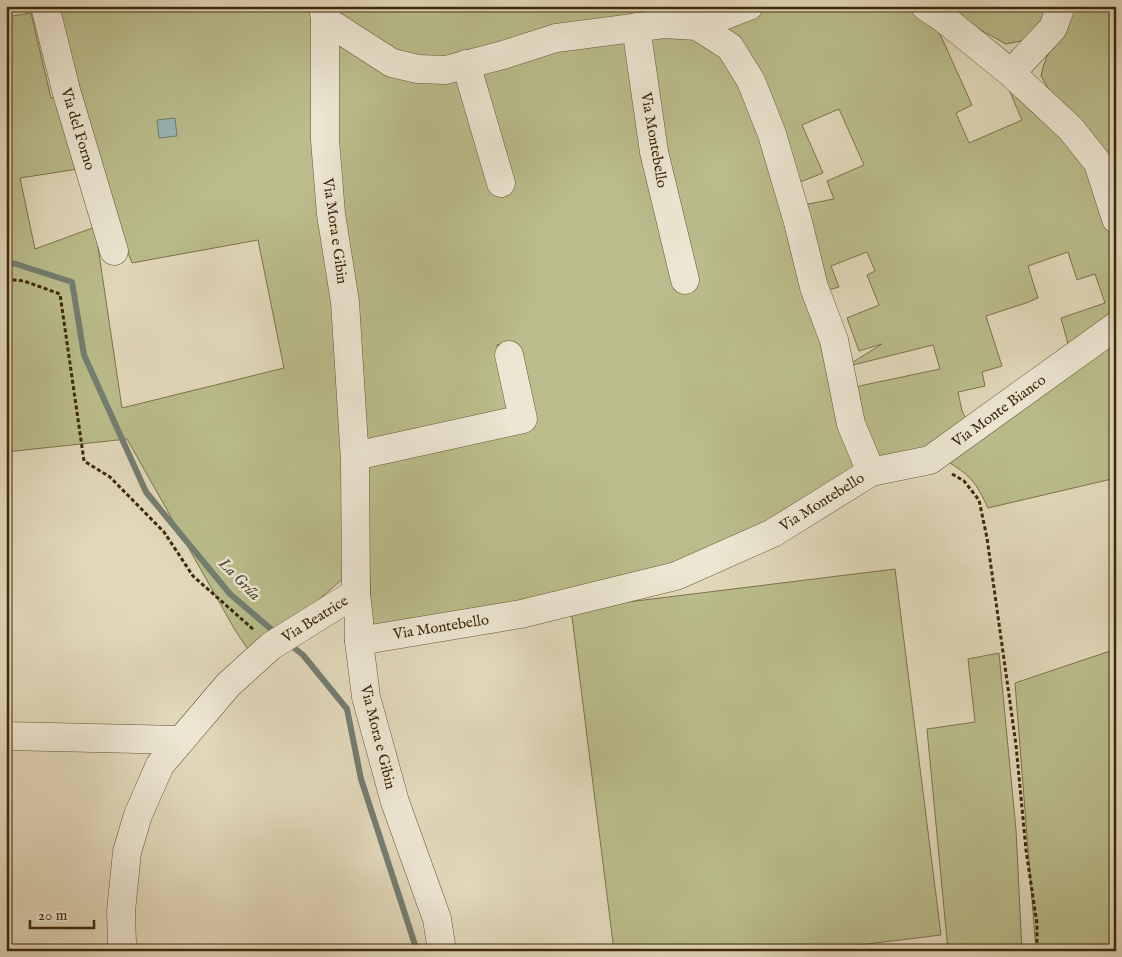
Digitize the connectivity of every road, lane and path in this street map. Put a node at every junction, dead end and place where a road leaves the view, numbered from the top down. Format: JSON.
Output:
{"nodes":[{"id":1,"x":45,"y":6,"type":"edge"},
{"id":2,"x":925,"y":6,"type":"edge"},
{"id":3,"x":1061,"y":6,"type":"edge"},
{"id":4,"x":743,"y":7,"type":"edge"},
{"id":5,"x":324,"y":13,"type":"edge"},
{"id":6,"x":697,"y":26,"type":"junction"},
{"id":7,"x":636,"y":27,"type":"junction"},
{"id":8,"x":466,"y":64,"type":"junction"},
{"id":9,"x":1011,"y":73,"type":"junction"},
{"id":10,"x":501,"y":183,"type":"dead end"},
{"id":11,"x":1116,"y":219,"type":"edge"},
{"id":12,"x":114,"y":251,"type":"dead end"},
{"id":13,"x":6,"y":279,"type":"edge"},
{"id":14,"x":685,"y":280,"type":"dead end"},
{"id":15,"x":1116,"y":326,"type":"edge"},
{"id":16,"x":509,"y":355,"type":"dead end"},
{"id":17,"x":355,"y":456,"type":"junction"},
{"id":18,"x":930,"y":460,"type":"junction"},
{"id":19,"x":871,"y":472,"type":"junction"},
{"id":20,"x":356,"y":593,"type":"junction"},
{"id":21,"x":359,"y":640,"type":"junction"},
{"id":22,"x":278,"y":642,"type":"junction"},
{"id":23,"x":6,"y":736,"type":"edge"},
{"id":24,"x":181,"y":740,"type":"junction"},
{"id":25,"x":121,"y":912,"type":"junction"},
{"id":26,"x":102,"y":951,"type":"edge"},
{"id":27,"x":125,"y":951,"type":"edge"},
{"id":28,"x":442,"y":951,"type":"edge"},
{"id":29,"x":1037,"y":951,"type":"edge"}],
"edges":[{"from":1,"to":12,"type":"street","name":"Via del Forno"},
{"from":2,"to":9,"type":"street"},
{"from":3,"to":9,"type":"street"},
{"from":4,"to":6,"type":"street"},
{"from":5,"to":8,"type":"street","name":"Via Montebello"},
{"from":5,"to":17,"type":"street","name":"Via Mora e Gibin"},
{"from":6,"to":7,"type":"street","name":"Via Montebello"},
{"from":6,"to":19,"type":"street","name":"Via Montebello"},
{"from":7,"to":8,"type":"street","name":"Via Montebello"},
{"from":7,"to":14,"type":"street","name":"Via Montebello"},
{"from":8,"to":10,"type":"street"},
{"from":9,"to":11,"type":"street"},
{"from":13,"to":22,"type":"path"},
{"from":15,"to":18,"type":"street","name":"Via Monte Bianco"},
{"from":16,"to":17,"type":"street"},
{"from":17,"to":20,"type":"street","name":"Via Mora e Gibin"},
{"from":18,"to":19,"type":"street","name":"Via Monte Bianco"},
{"from":18,"to":29,"type":"path"},
{"from":19,"to":21,"type":"street","name":"Via Montebello"},
{"from":20,"to":21,"type":"street","name":"Via Mora e Gibin"},
{"from":20,"to":22,"type":"street","name":"Via Beatrice"},
{"from":21,"to":28,"type":"street","name":"Via Mora e Gibin"},
{"from":22,"to":24,"type":"street"},
{"from":23,"to":24,"type":"street"},
{"from":24,"to":25,"type":"street"},
{"from":25,"to":26,"type":"street"},
{"from":25,"to":27,"type":"street"}]}
